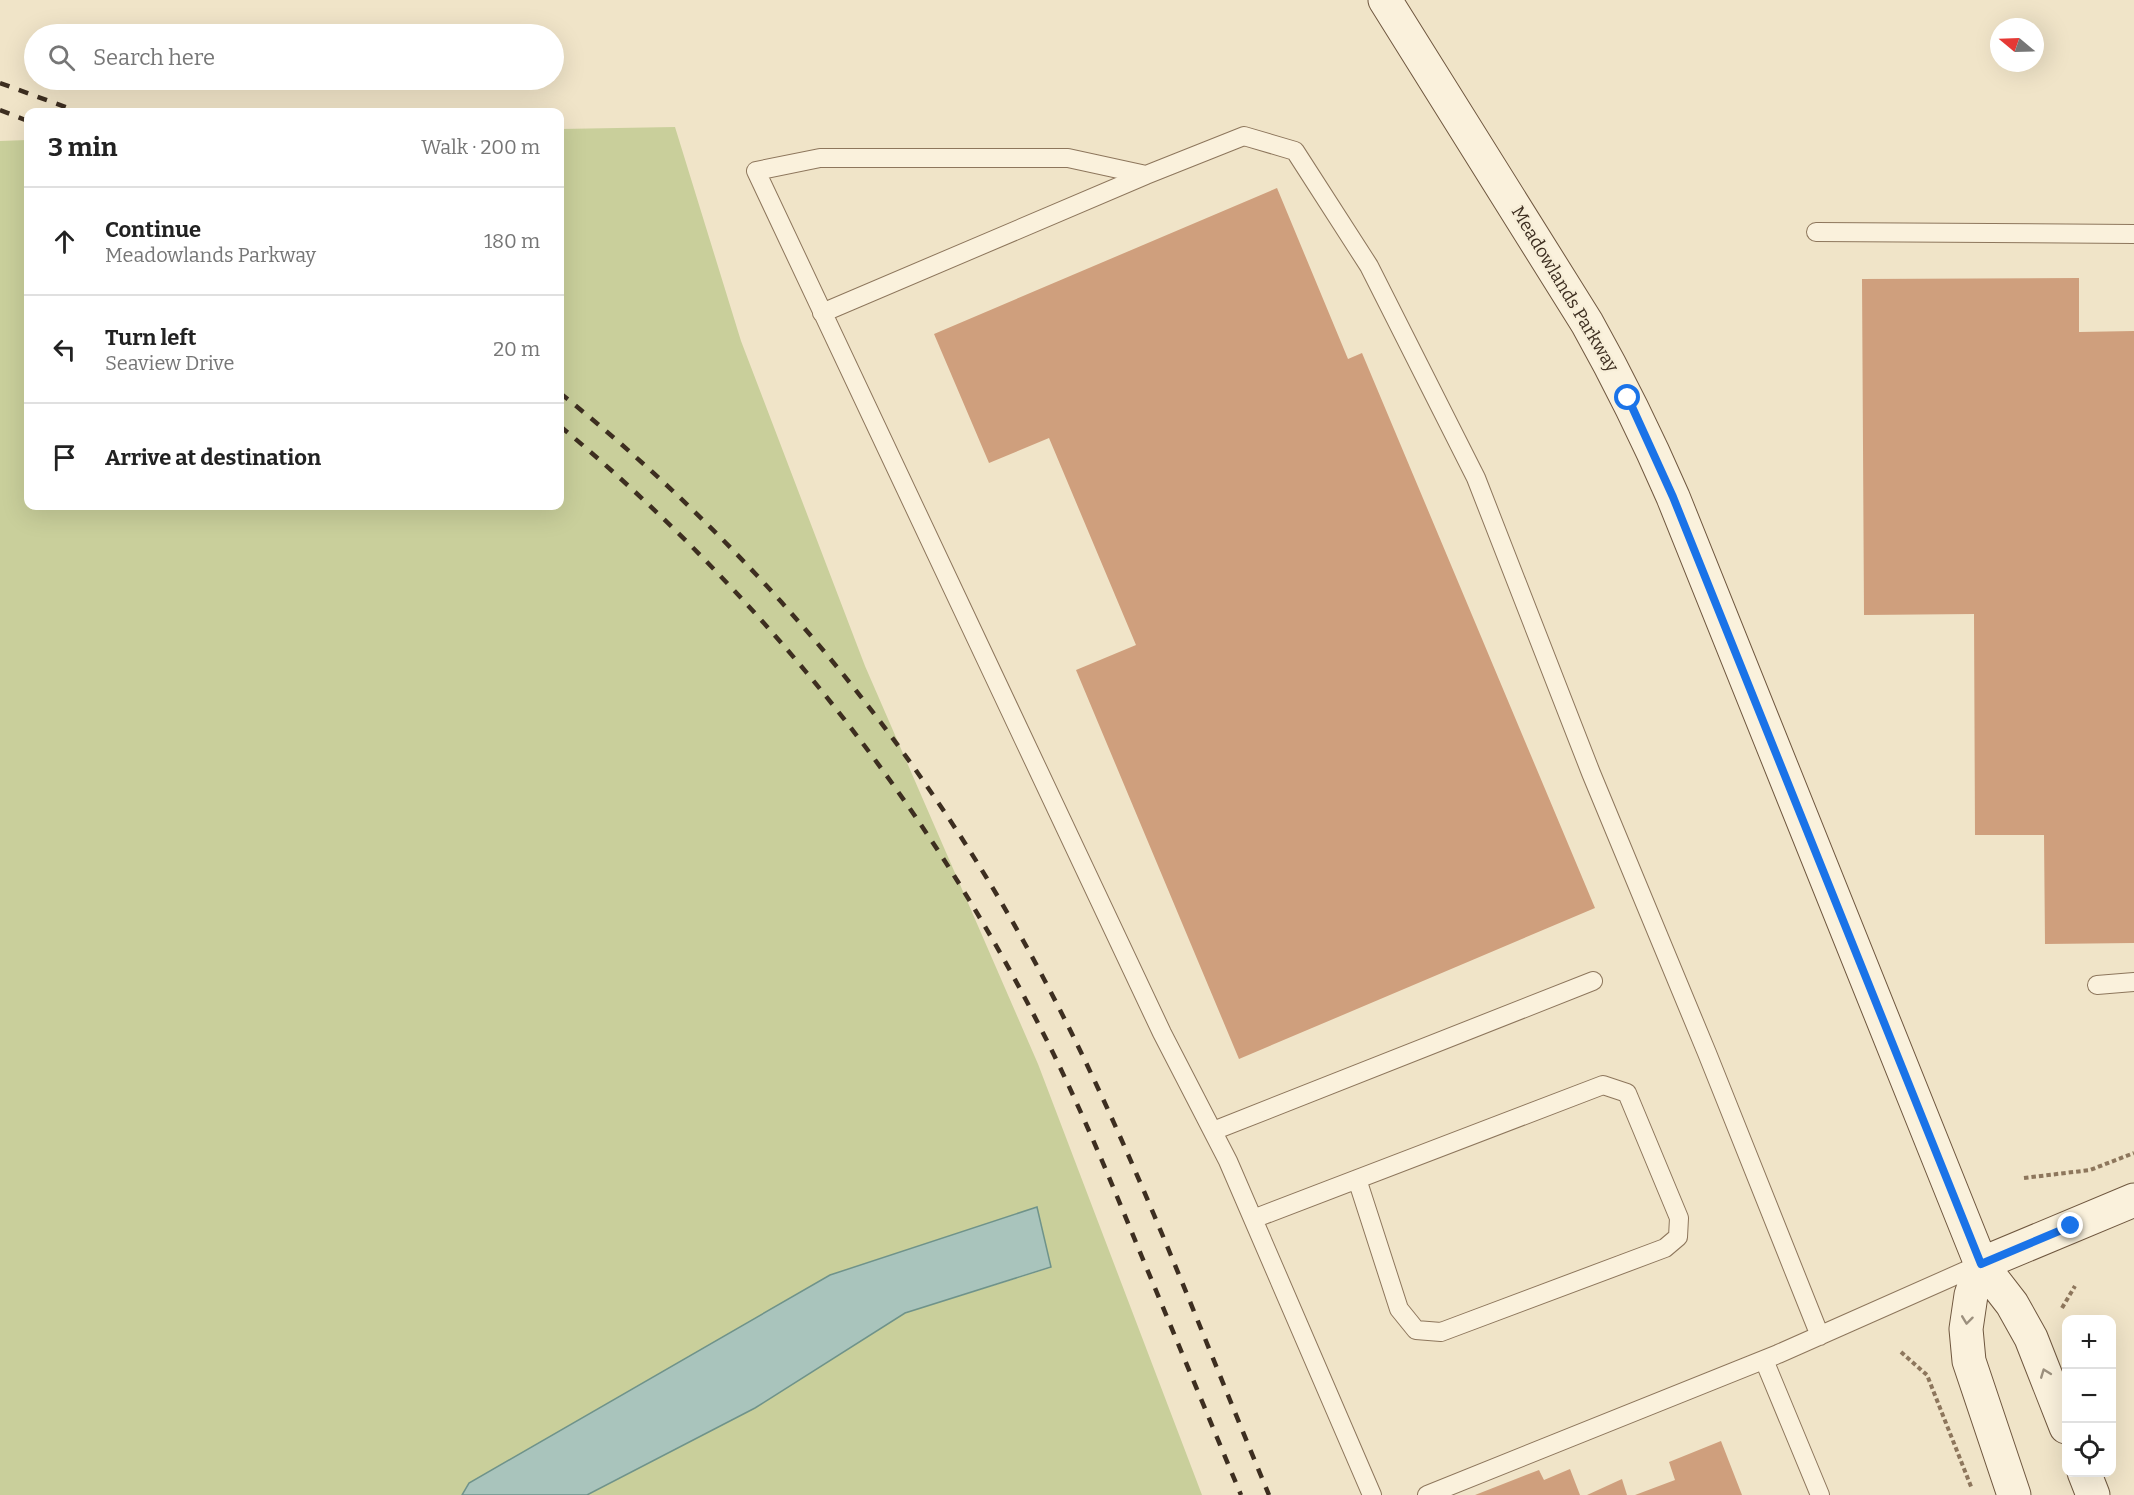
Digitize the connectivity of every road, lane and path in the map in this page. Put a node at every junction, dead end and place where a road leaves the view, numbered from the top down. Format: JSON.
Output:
{"nodes":[{"id":1,"x":1384,"y":0,"type":"edge"},
{"id":2,"x":1146,"y":175,"type":"junction"},
{"id":3,"x":1816,"y":232,"type":"dead end"},
{"id":4,"x":2134,"y":234,"type":"edge"},
{"id":5,"x":822,"y":313,"type":"junction"},
{"id":6,"x":1593,"y":981,"type":"dead end"},
{"id":7,"x":2134,"y":982,"type":"edge"},
{"id":8,"x":2097,"y":985,"type":"dead end"},
{"id":9,"x":1213,"y":1131,"type":"junction"},
{"id":10,"x":2134,"y":1153,"type":"edge"},
{"id":11,"x":2024,"y":1178,"type":"dead end"},
{"id":12,"x":1357,"y":1179,"type":"junction"},
{"id":13,"x":2134,"y":1200,"type":"edge"},
{"id":14,"x":1253,"y":1219,"type":"junction"},
{"id":15,"x":1981,"y":1264,"type":"junction"},
{"id":16,"x":2075,"y":1286,"type":"dead end"},
{"id":17,"x":2062,"y":1308,"type":"dead end"},
{"id":18,"x":1820,"y":1336,"type":"junction"},
{"id":19,"x":1901,"y":1352,"type":"dead end"},
{"id":20,"x":1764,"y":1360,"type":"junction"},
{"id":21,"x":2065,"y":1423,"type":"edge"},
{"id":22,"x":2086,"y":1477,"type":"edge"},
{"id":23,"x":1372,"y":1495,"type":"edge"},
{"id":24,"x":1427,"y":1495,"type":"edge"},
{"id":25,"x":1820,"y":1495,"type":"edge"},
{"id":26,"x":1975,"y":1495,"type":"edge"},
{"id":27,"x":2014,"y":1495,"type":"edge"},
{"id":28,"x":2093,"y":1495,"type":"edge"}],
"edges":[{"from":1,"to":15,"type":"main road","name":"Meadowlands Parkway"},
{"from":2,"to":5,"type":"lane"},
{"from":2,"to":5,"type":"lane"},
{"from":2,"to":18,"type":"lane"},
{"from":3,"to":4,"type":"lane"},
{"from":5,"to":9,"type":"lane"},
{"from":6,"to":9,"type":"lane"},
{"from":7,"to":8,"type":"lane"},
{"from":9,"to":14,"type":"lane"},
{"from":10,"to":11,"type":"path"},
{"from":12,"to":12,"type":"lane"},
{"from":12,"to":14,"type":"lane"},
{"from":13,"to":15,"type":"main road"},
{"from":14,"to":23,"type":"lane"},
{"from":15,"to":18,"type":"lane"},
{"from":21,"to":15,"type":"main road","name":"Meadowlands Parkway","one_way":true},
{"from":15,"to":27,"type":"main road","one_way":true},
{"from":16,"to":17,"type":"path"},
{"from":18,"to":20,"type":"lane"},
{"from":19,"to":26,"type":"path"},
{"from":20,"to":24,"type":"lane"},
{"from":20,"to":25,"type":"lane"},
{"from":22,"to":28,"type":"main road"}]}
